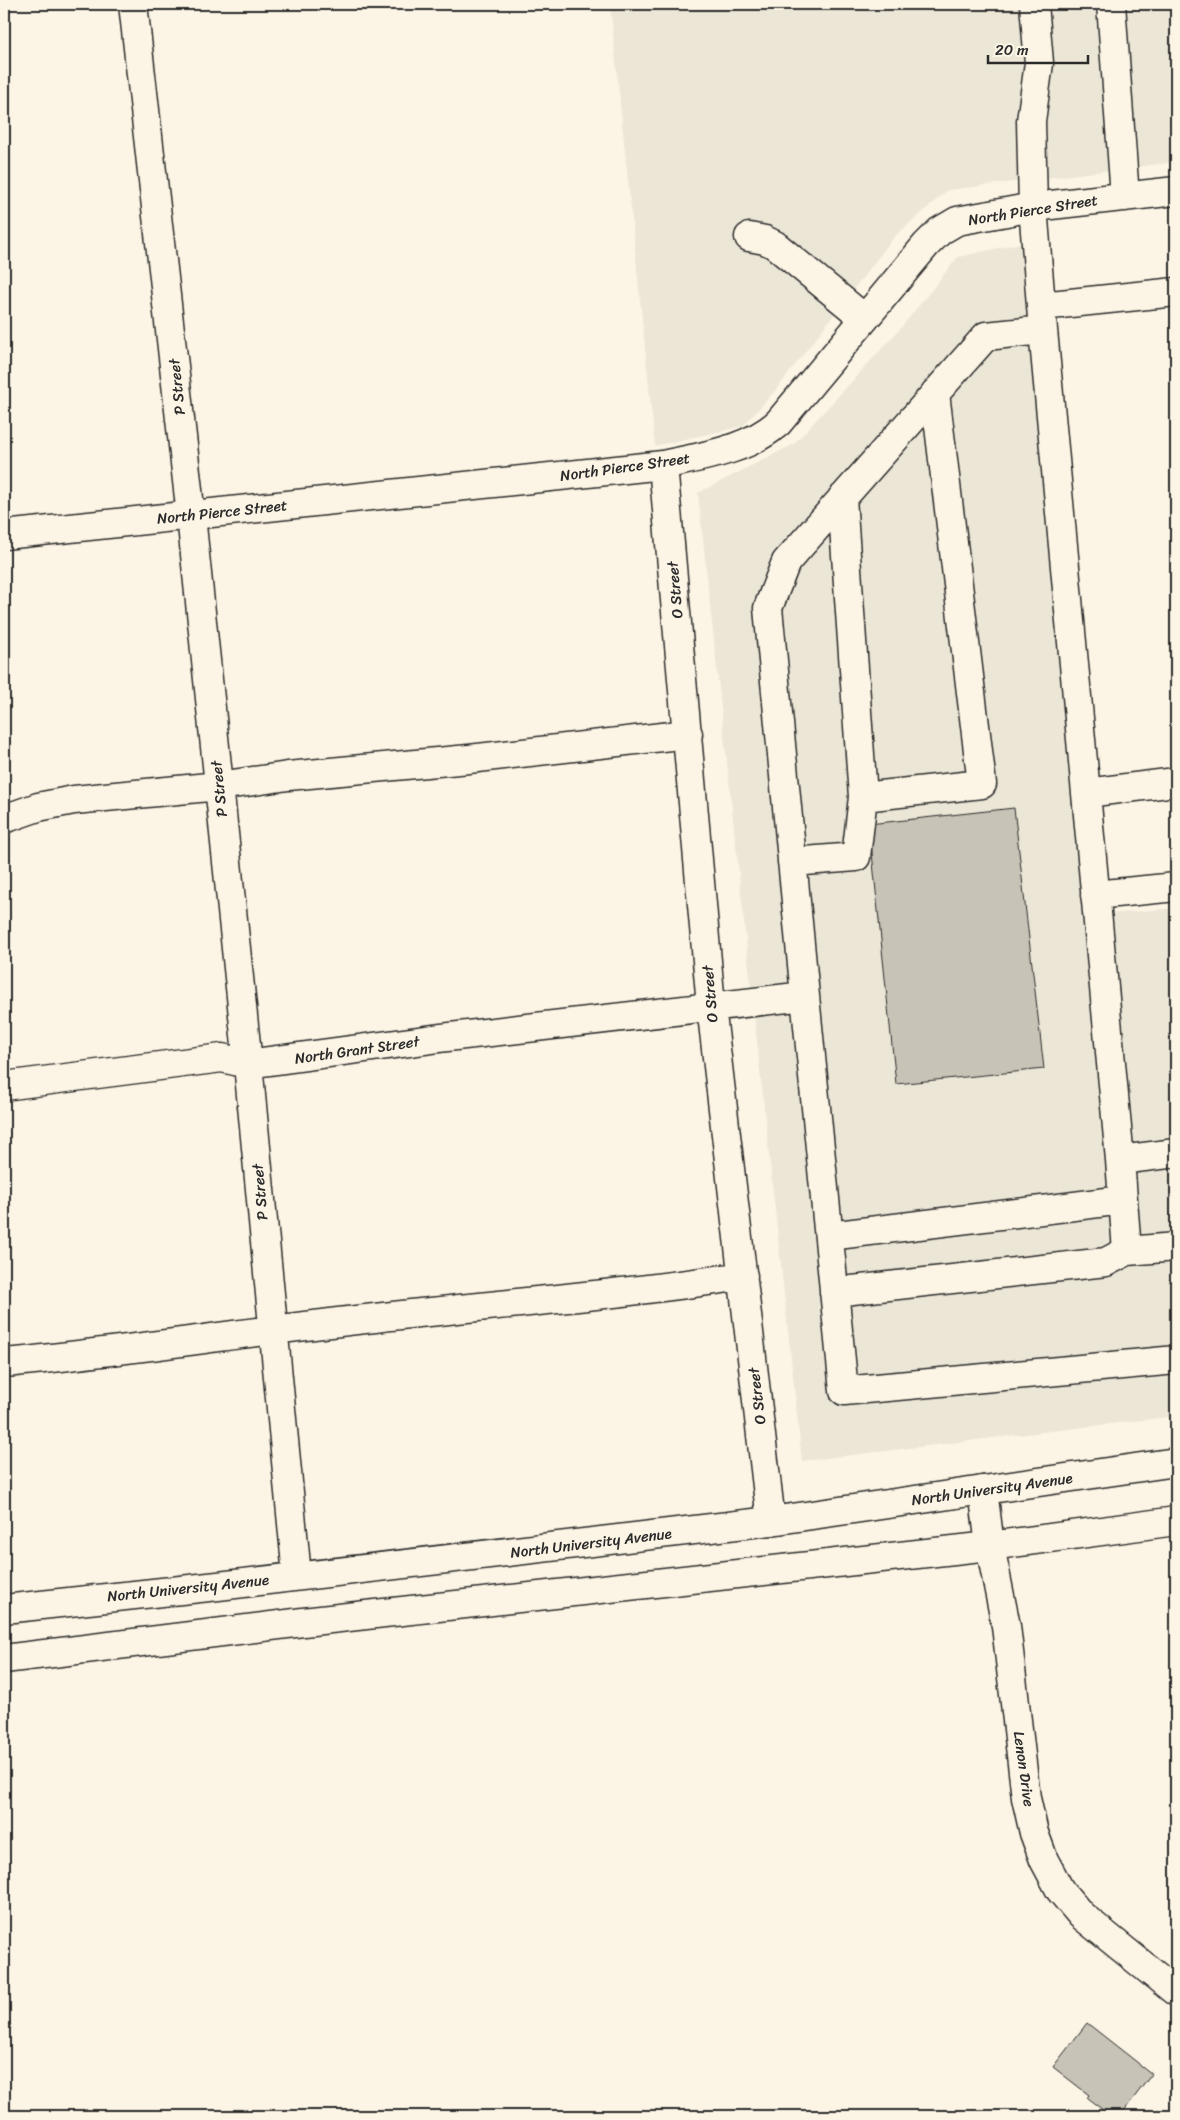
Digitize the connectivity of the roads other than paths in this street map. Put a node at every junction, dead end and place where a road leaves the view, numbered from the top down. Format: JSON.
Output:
{"nodes":[{"id":1,"x":133,"y":4,"type":"edge"},
{"id":2,"x":1034,"y":4,"type":"edge"},
{"id":3,"x":1110,"y":4,"type":"edge"},
{"id":4,"x":1176,"y":191,"type":"edge"},
{"id":5,"x":1125,"y":197,"type":"junction"},
{"id":6,"x":1034,"y":207,"type":"junction"},
{"id":7,"x":749,"y":237,"type":"dead end"},
{"id":8,"x":1176,"y":292,"type":"edge"},
{"id":9,"x":864,"y":318,"type":"junction"},
{"id":10,"x":1042,"y":318,"type":"junction"},
{"id":11,"x":935,"y":393,"type":"junction"},
{"id":12,"x":663,"y":465,"type":"junction"},
{"id":13,"x":842,"y":498,"type":"junction"},
{"id":14,"x":191,"y":516,"type":"junction"},
{"id":15,"x":4,"y":535,"type":"edge"},
{"id":16,"x":688,"y":734,"type":"junction"},
{"id":17,"x":1176,"y":782,"type":"edge"},
{"id":18,"x":219,"y":786,"type":"junction"},
{"id":19,"x":1086,"y":793,"type":"junction"},
{"id":20,"x":863,"y":797,"type":"junction"},
{"id":21,"x":4,"y":819,"type":"edge"},
{"id":22,"x":792,"y":862,"type":"junction"},
{"id":23,"x":1176,"y":886,"type":"edge"},
{"id":24,"x":1095,"y":894,"type":"junction"},
{"id":25,"x":805,"y":996,"type":"junction"},
{"id":26,"x":711,"y":1006,"type":"junction"},
{"id":27,"x":248,"y":1064,"type":"junction"},
{"id":28,"x":4,"y":1086,"type":"edge"},
{"id":29,"x":1176,"y":1154,"type":"edge"},
{"id":30,"x":1120,"y":1160,"type":"junction"},
{"id":31,"x":1123,"y":1200,"type":"junction"},
{"id":32,"x":829,"y":1236,"type":"junction"},
{"id":33,"x":1176,"y":1247,"type":"edge"},
{"id":34,"x":1127,"y":1251,"type":"junction"},
{"id":35,"x":742,"y":1276,"type":"junction"},
{"id":36,"x":834,"y":1292,"type":"junction"},
{"id":37,"x":273,"y":1331,"type":"junction"},
{"id":38,"x":1176,"y":1360,"type":"edge"},
{"id":39,"x":4,"y":1363,"type":"edge"},
{"id":40,"x":1176,"y":1462,"type":"edge"},
{"id":41,"x":983,"y":1490,"type":"junction"},
{"id":42,"x":771,"y":1521,"type":"junction"},
{"id":43,"x":1176,"y":1521,"type":"edge"},
{"id":44,"x":990,"y":1546,"type":"junction"},
{"id":45,"x":297,"y":1576,"type":"junction"},
{"id":46,"x":4,"y":1609,"type":"edge"},
{"id":47,"x":4,"y":1659,"type":"edge"},
{"id":48,"x":1176,"y":1992,"type":"edge"}],
"edges":[{"from":1,"to":14,"type":"street","name":"P Street"},
{"from":2,"to":6,"type":"street"},
{"from":3,"to":5,"type":"street"},
{"from":4,"to":5,"type":"street","name":"North Pierce Street"},
{"from":5,"to":6,"type":"street","name":"North Pierce Street"},
{"from":6,"to":9,"type":"street","name":"North Pierce Street"},
{"from":6,"to":10,"type":"street"},
{"from":7,"to":9,"type":"street"},
{"from":8,"to":10,"type":"street"},
{"from":9,"to":12,"type":"street","name":"North Pierce Street"},
{"from":10,"to":11,"type":"street"},
{"from":10,"to":19,"type":"street"},
{"from":11,"to":13,"type":"street"},
{"from":11,"to":20,"type":"street"},
{"from":12,"to":14,"type":"street","name":"North Pierce Street"},
{"from":12,"to":16,"type":"street","name":"O Street"},
{"from":13,"to":20,"type":"street"},
{"from":13,"to":22,"type":"street"},
{"from":14,"to":15,"type":"street","name":"North Pierce Street"},
{"from":14,"to":18,"type":"street","name":"P Street"},
{"from":16,"to":18,"type":"street"},
{"from":16,"to":26,"type":"street","name":"O Street"},
{"from":17,"to":19,"type":"street"},
{"from":18,"to":21,"type":"street"},
{"from":18,"to":27,"type":"street","name":"P Street"},
{"from":19,"to":24,"type":"street"},
{"from":20,"to":22,"type":"street"},
{"from":22,"to":25,"type":"street"},
{"from":23,"to":24,"type":"street"},
{"from":24,"to":30,"type":"street"},
{"from":25,"to":26,"type":"street","name":"North Grant Street"},
{"from":25,"to":32,"type":"street"},
{"from":26,"to":27,"type":"street","name":"North Grant Street"},
{"from":26,"to":35,"type":"street","name":"O Street"},
{"from":27,"to":28,"type":"street","name":"North Grant Street"},
{"from":27,"to":37,"type":"street","name":"P Street"},
{"from":29,"to":30,"type":"street"},
{"from":30,"to":31,"type":"street"},
{"from":31,"to":32,"type":"street"},
{"from":31,"to":34,"type":"street"},
{"from":32,"to":36,"type":"street"},
{"from":33,"to":34,"type":"street"},
{"from":34,"to":36,"type":"street"},
{"from":35,"to":37,"type":"street"},
{"from":35,"to":42,"type":"street","name":"O Street"},
{"from":36,"to":38,"type":"street"},
{"from":37,"to":39,"type":"street"},
{"from":37,"to":45,"type":"street","name":"P Street"},
{"from":40,"to":41,"type":"street","name":"North University Avenue"},
{"from":41,"to":42,"type":"street","name":"North University Avenue"},
{"from":41,"to":44,"type":"street","name":"Lenon Drive"},
{"from":42,"to":45,"type":"street","name":"North University Avenue"},
{"from":43,"to":44,"type":"street"},
{"from":44,"to":47,"type":"street"},
{"from":44,"to":48,"type":"street","name":"Lenon Drive"},
{"from":45,"to":46,"type":"street","name":"North University Avenue"}]}
